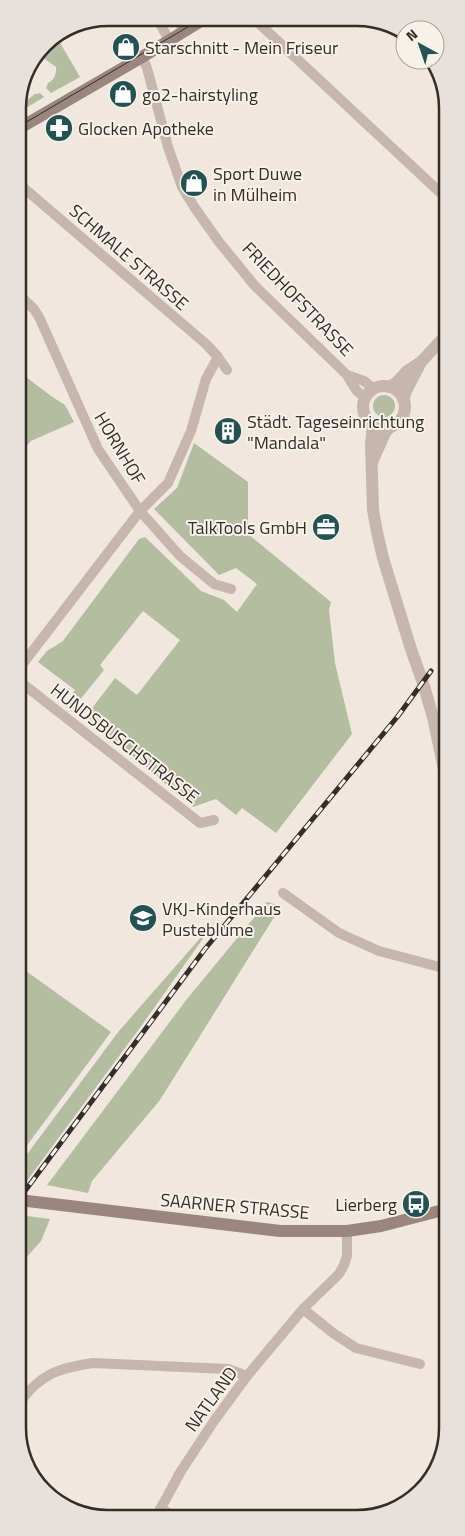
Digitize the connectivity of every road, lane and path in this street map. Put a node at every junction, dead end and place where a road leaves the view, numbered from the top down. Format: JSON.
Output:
{"nodes":[{"id":1,"x":161,"y":26,"type":"edge"},
{"id":2,"x":181,"y":26,"type":"edge"},
{"id":3,"x":192,"y":26,"type":"edge"},
{"id":4,"x":262,"y":26,"type":"edge"},
{"id":5,"x":184,"y":31,"type":"junction"},
{"id":6,"x":169,"y":40,"type":"junction"},
{"id":7,"x":142,"y":57,"type":"junction"},
{"id":8,"x":26,"y":124,"type":"edge"},
{"id":9,"x":26,"y":190,"type":"edge"},
{"id":10,"x":439,"y":191,"type":"edge"},
{"id":11,"x":26,"y":302,"type":"edge"},
{"id":12,"x":439,"y":343,"type":"edge"},
{"id":13,"x":218,"y":358,"type":"junction"},
{"id":14,"x":422,"y":362,"type":"junction"},
{"id":15,"x":227,"y":370,"type":"dead end"},
{"id":16,"x":347,"y":375,"type":"junction"},
{"id":17,"x":389,"y":387,"type":"junction"},
{"id":18,"x":374,"y":388,"type":"junction"},
{"id":19,"x":365,"y":398,"type":"junction"},
{"id":20,"x":403,"y":399,"type":"junction"},
{"id":21,"x":373,"y":425,"type":"junction"},
{"id":22,"x":390,"y":427,"type":"junction"},
{"id":23,"x":372,"y":462,"type":"junction"},
{"id":24,"x":140,"y":511,"type":"junction"},
{"id":25,"x":231,"y":589,"type":"dead end"},
{"id":26,"x":26,"y":660,"type":"edge"},
{"id":27,"x":26,"y":686,"type":"edge"},
{"id":28,"x":439,"y":746,"type":"edge"},
{"id":29,"x":214,"y":820,"type":"dead end"},
{"id":30,"x":283,"y":893,"type":"dead end"},
{"id":31,"x":439,"y":967,"type":"edge"},
{"id":32,"x":26,"y":1201,"type":"edge"},
{"id":33,"x":439,"y":1211,"type":"edge"},
{"id":34,"x":347,"y":1231,"type":"junction"},
{"id":35,"x":303,"y":1309,"type":"junction"},
{"id":36,"x":420,"y":1364,"type":"dead end"},
{"id":37,"x":247,"y":1376,"type":"junction"},
{"id":38,"x":26,"y":1394,"type":"edge"},
{"id":39,"x":160,"y":1510,"type":"edge"}],
"edges":[{"from":1,"to":6,"type":"street"},
{"from":2,"to":5,"type":"street"},
{"from":3,"to":5,"type":"main road"},
{"from":4,"to":10,"type":"street"},
{"from":5,"to":6,"type":"main road"},
{"from":6,"to":7,"type":"main road"},
{"from":7,"to":8,"type":"main road"},
{"from":7,"to":16,"type":"street","name":"FRIEDHOFSTRASSE"},
{"from":9,"to":13,"type":"street","name":"SCHMALE STRASSE"},
{"from":11,"to":24,"type":"street","name":"HORNHOF"},
{"from":12,"to":14,"type":"street"},
{"from":13,"to":15,"type":"street","name":"SCHMALE STRASSE"},
{"from":13,"to":24,"type":"street"},
{"from":14,"to":17,"type":"street"},
{"from":14,"to":20,"type":"street","name":"FRIEDHOFSTRASSE"},
{"from":16,"to":18,"type":"street","name":"FRIEDHOFSTRASSE"},
{"from":16,"to":19,"type":"street","name":"FRIEDHOFSTRASSE"},
{"from":17,"to":18,"type":"street"},
{"from":17,"to":20,"type":"street"},
{"from":18,"to":19,"type":"street"},
{"from":19,"to":21,"type":"street","name":"FRIEDHOFSTRASSE"},
{"from":20,"to":22,"type":"street","name":"FRIEDHOFSTRASSE"},
{"from":21,"to":22,"type":"street"},
{"from":21,"to":23,"type":"street","name":"FRIEDHOFSTRASSE"},
{"from":22,"to":23,"type":"street","name":"FRIEDHOFSTRASSE"},
{"from":23,"to":28,"type":"street","name":"FRIEDHOFSTRASSE"},
{"from":24,"to":25,"type":"street","name":"HORNHOF"},
{"from":24,"to":26,"type":"street"},
{"from":27,"to":29,"type":"street","name":"HUNDSBUSCHSTRASSE"},
{"from":30,"to":31,"type":"street"},
{"from":32,"to":34,"type":"main road","name":"SAARNER STRASSE"},
{"from":33,"to":34,"type":"main road","name":"SAARNER STRASSE"},
{"from":34,"to":35,"type":"street","name":"NATLAND"},
{"from":35,"to":36,"type":"street"},
{"from":35,"to":37,"type":"street","name":"NATLAND"},
{"from":37,"to":38,"type":"street"},
{"from":37,"to":39,"type":"street","name":"NATLAND"}]}
